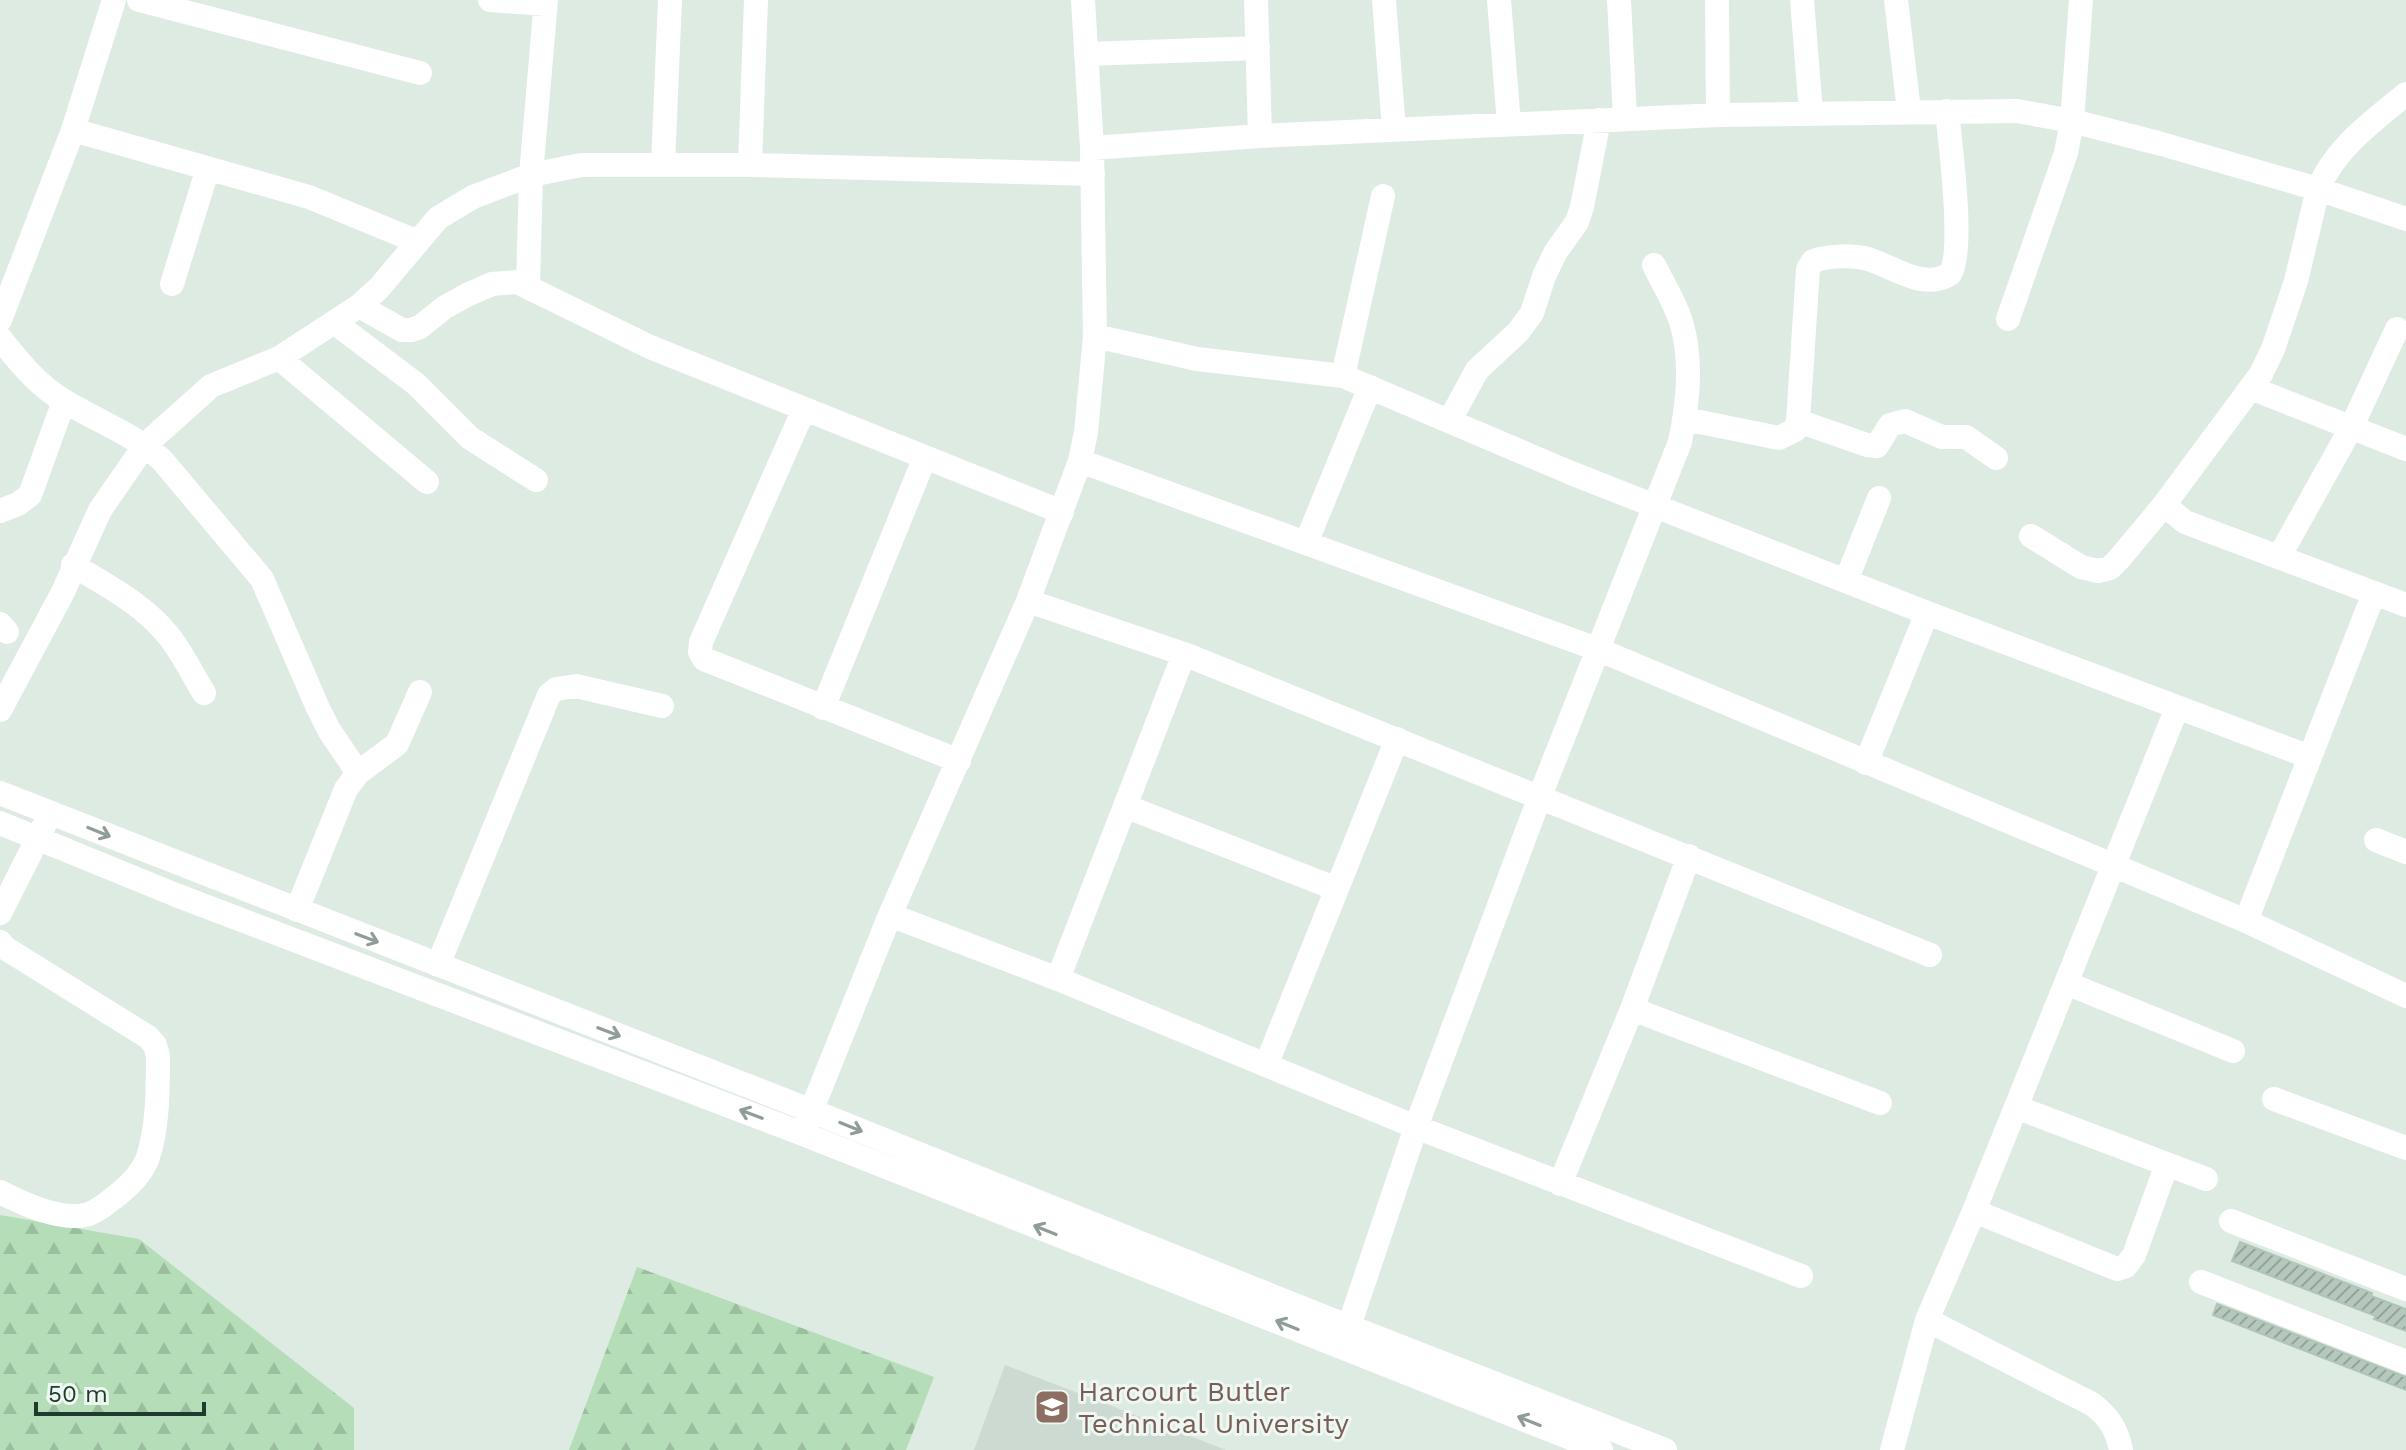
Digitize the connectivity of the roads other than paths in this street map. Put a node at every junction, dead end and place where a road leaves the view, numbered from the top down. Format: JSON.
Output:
{"nodes":[{"id":1,"x":114,"y":0,"type":"edge"},
{"id":2,"x":139,"y":0,"type":"edge"},
{"id":3,"x":490,"y":0,"type":"edge"},
{"id":4,"x":670,"y":0,"type":"edge"},
{"id":5,"x":756,"y":0,"type":"edge"},
{"id":6,"x":1083,"y":0,"type":"edge"},
{"id":7,"x":1256,"y":0,"type":"edge"},
{"id":8,"x":1384,"y":0,"type":"edge"},
{"id":9,"x":1499,"y":0,"type":"edge"},
{"id":10,"x":1619,"y":0,"type":"edge"},
{"id":11,"x":1717,"y":0,"type":"edge"},
{"id":12,"x":1802,"y":0,"type":"edge"},
{"id":13,"x":1896,"y":0,"type":"edge"},
{"id":14,"x":2081,"y":0,"type":"edge"},
{"id":15,"x":545,"y":2,"type":"edge"},
{"id":16,"x":1258,"y":48,"type":"junction"},
{"id":17,"x":1086,"y":54,"type":"junction"},
{"id":18,"x":420,"y":73,"type":"dead end"},
{"id":19,"x":2406,"y":94,"type":"edge"},
{"id":20,"x":1909,"y":111,"type":"junction"},
{"id":21,"x":1947,"y":111,"type":"junction"},
{"id":22,"x":1811,"y":113,"type":"junction"},
{"id":23,"x":1718,"y":115,"type":"junction"},
{"id":24,"x":1625,"y":118,"type":"junction"},
{"id":25,"x":1599,"y":120,"type":"junction"},
{"id":26,"x":2072,"y":121,"type":"junction"},
{"id":27,"x":1509,"y":124,"type":"junction"},
{"id":28,"x":73,"y":130,"type":"junction"},
{"id":29,"x":1394,"y":130,"type":"junction"},
{"id":30,"x":1260,"y":136,"type":"junction"},
{"id":31,"x":1092,"y":148,"type":"junction"},
{"id":32,"x":663,"y":164,"type":"junction"},
{"id":33,"x":750,"y":165,"type":"junction"},
{"id":34,"x":208,"y":168,"type":"junction"},
{"id":35,"x":1093,"y":174,"type":"junction"},
{"id":36,"x":531,"y":175,"type":"junction"},
{"id":37,"x":2318,"y":189,"type":"junction"},
{"id":38,"x":1383,"y":196,"type":"dead end"},
{"id":39,"x":2406,"y":219,"type":"edge"},
{"id":40,"x":402,"y":235,"type":"junction"},
{"id":41,"x":1654,"y":265,"type":"dead end"},
{"id":42,"x":172,"y":284,"type":"dead end"},
{"id":43,"x":528,"y":286,"type":"junction"},
{"id":44,"x":359,"y":306,"type":"junction"},
{"id":45,"x":2008,"y":319,"type":"dead end"},
{"id":46,"x":0,"y":320,"type":"edge"},
{"id":47,"x":335,"y":323,"type":"junction"},
{"id":48,"x":2397,"y":329,"type":"dead end"},
{"id":49,"x":1095,"y":336,"type":"junction"},
{"id":50,"x":0,"y":338,"type":"edge"},
{"id":51,"x":279,"y":358,"type":"junction"},
{"id":52,"x":1343,"y":376,"type":"junction"},
{"id":53,"x":1370,"y":387,"type":"junction"},
{"id":54,"x":2251,"y":388,"type":"junction"},
{"id":55,"x":74,"y":406,"type":"junction"},
{"id":56,"x":804,"y":409,"type":"junction"},
{"id":57,"x":1685,"y":419,"type":"junction"},
{"id":58,"x":1450,"y":420,"type":"junction"},
{"id":59,"x":1798,"y":421,"type":"junction"},
{"id":60,"x":2351,"y":428,"type":"junction"},
{"id":61,"x":145,"y":445,"type":"junction"},
{"id":62,"x":2406,"y":449,"type":"edge"},
{"id":63,"x":925,"y":457,"type":"junction"},
{"id":64,"x":1996,"y":458,"type":"dead end"},
{"id":65,"x":1080,"y":461,"type":"junction"},
{"id":66,"x":536,"y":480,"type":"dead end"},
{"id":67,"x":427,"y":482,"type":"dead end"},
{"id":68,"x":1879,"y":498,"type":"dead end"},
{"id":69,"x":1654,"y":505,"type":"junction"},
{"id":70,"x":2164,"y":505,"type":"junction"},
{"id":71,"x":2,"y":508,"type":"edge"},
{"id":72,"x":1062,"y":512,"type":"junction"},
{"id":73,"x":2031,"y":536,"type":"dead end"},
{"id":74,"x":1306,"y":543,"type":"junction"},
{"id":75,"x":2279,"y":557,"type":"junction"},
{"id":76,"x":73,"y":565,"type":"junction"},
{"id":77,"x":1846,"y":581,"type":"junction"},
{"id":78,"x":2374,"y":593,"type":"junction"},
{"id":79,"x":1028,"y":601,"type":"junction"},
{"id":80,"x":2406,"y":605,"type":"edge"},
{"id":81,"x":1927,"y":613,"type":"junction"},
{"id":82,"x":1597,"y":649,"type":"junction"},
{"id":83,"x":1184,"y":654,"type":"junction"},
{"id":84,"x":420,"y":692,"type":"dead end"},
{"id":85,"x":204,"y":693,"type":"dead end"},
{"id":86,"x":662,"y":706,"type":"dead end"},
{"id":87,"x":823,"y":708,"type":"junction"},
{"id":88,"x":2177,"y":708,"type":"junction"},
{"id":89,"x":0,"y":710,"type":"edge"},
{"id":90,"x":1397,"y":739,"type":"junction"},
{"id":91,"x":2310,"y":757,"type":"junction"},
{"id":92,"x":959,"y":761,"type":"junction"},
{"id":93,"x":1866,"y":763,"type":"junction"},
{"id":94,"x":358,"y":773,"type":"junction"},
{"id":95,"x":0,"y":793,"type":"edge"},
{"id":96,"x":1540,"y":796,"type":"junction"},
{"id":97,"x":1125,"y":806,"type":"junction"},
{"id":98,"x":50,"y":813,"type":"junction"},
{"id":99,"x":0,"y":823,"type":"edge"},
{"id":100,"x":39,"y":839,"type":"junction"},
{"id":101,"x":2376,"y":840,"type":"dead end"},
{"id":102,"x":2406,"y":852,"type":"edge"},
{"id":103,"x":1689,"y":856,"type":"junction"},
{"id":104,"x":2114,"y":867,"type":"junction"},
{"id":105,"x":1337,"y":889,"type":"junction"},
{"id":106,"x":0,"y":913,"type":"edge"},
{"id":107,"x":308,"y":915,"type":"junction"},
{"id":108,"x":890,"y":915,"type":"junction"},
{"id":109,"x":2246,"y":921,"type":"junction"},
{"id":110,"x":309,"y":945,"type":"junction"},
{"id":111,"x":2,"y":948,"type":"edge"},
{"id":112,"x":1930,"y":955,"type":"dead end"},
{"id":113,"x":438,"y":965,"type":"junction"},
{"id":114,"x":1058,"y":979,"type":"junction"},
{"id":115,"x":2066,"y":983,"type":"junction"},
{"id":116,"x":2406,"y":996,"type":"edge"},
{"id":117,"x":1632,"y":1009,"type":"junction"},
{"id":118,"x":2233,"y":1051,"type":"dead end"},
{"id":119,"x":665,"y":1054,"type":"junction"},
{"id":120,"x":1267,"y":1063,"type":"junction"},
{"id":121,"x":656,"y":1078,"type":"junction"},
{"id":122,"x":2274,"y":1099,"type":"dead end"},
{"id":123,"x":1880,"y":1103,"type":"dead end"},
{"id":124,"x":2016,"y":1107,"type":"junction"},
{"id":125,"x":812,"y":1111,"type":"junction"},
{"id":126,"x":1416,"y":1127,"type":"junction"},
{"id":127,"x":803,"y":1134,"type":"junction"},
{"id":128,"x":2406,"y":1148,"type":"edge"},
{"id":129,"x":2167,"y":1164,"type":"junction"},
{"id":130,"x":2206,"y":1179,"type":"dead end"},
{"id":131,"x":1560,"y":1184,"type":"junction"},
{"id":132,"x":0,"y":1192,"type":"edge"},
{"id":133,"x":1974,"y":1211,"type":"junction"},
{"id":134,"x":2231,"y":1221,"type":"dead end"},
{"id":135,"x":1801,"y":1276,"type":"dead end"},
{"id":136,"x":2201,"y":1282,"type":"dead end"},
{"id":137,"x":2406,"y":1289,"type":"edge"},
{"id":138,"x":1927,"y":1320,"type":"junction"},
{"id":139,"x":1346,"y":1337,"type":"junction"},
{"id":140,"x":2406,"y":1362,"type":"edge"},
{"id":141,"x":1601,"y":1450,"type":"edge"},
{"id":142,"x":1665,"y":1450,"type":"edge"},
{"id":143,"x":1892,"y":1450,"type":"edge"},
{"id":144,"x":2121,"y":1450,"type":"edge"}],
"edges":[{"from":1,"to":28,"type":"street"},
{"from":2,"to":18,"type":"street"},
{"from":3,"to":15,"type":"street"},
{"from":4,"to":32,"type":"street"},
{"from":5,"to":33,"type":"street"},
{"from":6,"to":17,"type":"street"},
{"from":7,"to":16,"type":"street"},
{"from":8,"to":29,"type":"street"},
{"from":9,"to":27,"type":"street"},
{"from":10,"to":24,"type":"street"},
{"from":11,"to":23,"type":"street"},
{"from":12,"to":22,"type":"street"},
{"from":13,"to":20,"type":"street"},
{"from":14,"to":26,"type":"street"},
{"from":15,"to":36,"type":"street"},
{"from":16,"to":17,"type":"street"},
{"from":16,"to":30,"type":"street"},
{"from":17,"to":31,"type":"street"},
{"from":19,"to":37,"type":"street"},
{"from":20,"to":21,"type":"street"},
{"from":20,"to":22,"type":"street"},
{"from":21,"to":26,"type":"street"},
{"from":21,"to":59,"type":"street"},
{"from":22,"to":23,"type":"street"},
{"from":23,"to":24,"type":"street"},
{"from":24,"to":25,"type":"street"},
{"from":25,"to":27,"type":"street"},
{"from":25,"to":58,"type":"street"},
{"from":26,"to":37,"type":"street"},
{"from":26,"to":45,"type":"street"},
{"from":27,"to":29,"type":"street"},
{"from":28,"to":34,"type":"street"},
{"from":28,"to":46,"type":"street"},
{"from":29,"to":30,"type":"street"},
{"from":30,"to":31,"type":"street"},
{"from":31,"to":35,"type":"street"},
{"from":32,"to":33,"type":"street"},
{"from":32,"to":36,"type":"street"},
{"from":33,"to":35,"type":"street"},
{"from":34,"to":40,"type":"street"},
{"from":34,"to":42,"type":"street"},
{"from":35,"to":49,"type":"street"},
{"from":36,"to":40,"type":"street"},
{"from":36,"to":43,"type":"street"},
{"from":37,"to":39,"type":"street"},
{"from":37,"to":54,"type":"street"},
{"from":38,"to":52,"type":"street"},
{"from":40,"to":44,"type":"street"},
{"from":41,"to":57,"type":"street"},
{"from":43,"to":44,"type":"street"},
{"from":43,"to":56,"type":"street"},
{"from":44,"to":47,"type":"street"},
{"from":47,"to":51,"type":"street"},
{"from":47,"to":66,"type":"street"},
{"from":48,"to":60,"type":"street"},
{"from":49,"to":52,"type":"street"},
{"from":49,"to":65,"type":"street"},
{"from":50,"to":55,"type":"street"},
{"from":51,"to":61,"type":"street"},
{"from":51,"to":67,"type":"street"},
{"from":52,"to":53,"type":"street"},
{"from":53,"to":58,"type":"street"},
{"from":53,"to":74,"type":"street"},
{"from":54,"to":60,"type":"street"},
{"from":54,"to":70,"type":"street"},
{"from":55,"to":61,"type":"street"},
{"from":55,"to":71,"type":"street"},
{"from":56,"to":63,"type":"street"},
{"from":56,"to":87,"type":"street"},
{"from":57,"to":59,"type":"street"},
{"from":57,"to":69,"type":"street"},
{"from":58,"to":69,"type":"street"},
{"from":59,"to":64,"type":"street"},
{"from":60,"to":62,"type":"street"},
{"from":60,"to":75,"type":"street"},
{"from":61,"to":76,"type":"street"},
{"from":61,"to":94,"type":"street"},
{"from":63,"to":72,"type":"street"},
{"from":63,"to":87,"type":"street"},
{"from":65,"to":72,"type":"street"},
{"from":65,"to":74,"type":"street"},
{"from":68,"to":77,"type":"street"},
{"from":69,"to":77,"type":"street"},
{"from":69,"to":82,"type":"street"},
{"from":70,"to":73,"type":"street"},
{"from":70,"to":75,"type":"street"},
{"from":72,"to":79,"type":"street"},
{"from":74,"to":82,"type":"street"},
{"from":75,"to":78,"type":"street"},
{"from":76,"to":85,"type":"street"},
{"from":76,"to":89,"type":"street"},
{"from":77,"to":81,"type":"street"},
{"from":78,"to":80,"type":"street"},
{"from":78,"to":91,"type":"street"},
{"from":79,"to":83,"type":"street"},
{"from":79,"to":92,"type":"street"},
{"from":81,"to":88,"type":"street"},
{"from":81,"to":93,"type":"street"},
{"from":82,"to":93,"type":"street"},
{"from":82,"to":96,"type":"street"},
{"from":83,"to":90,"type":"street"},
{"from":83,"to":97,"type":"street"},
{"from":84,"to":94,"type":"street"},
{"from":86,"to":113,"type":"street"},
{"from":87,"to":92,"type":"street"},
{"from":88,"to":91,"type":"street"},
{"from":88,"to":104,"type":"street"},
{"from":90,"to":96,"type":"street"},
{"from":90,"to":105,"type":"street"},
{"from":91,"to":109,"type":"street"},
{"from":92,"to":108,"type":"street"},
{"from":93,"to":104,"type":"street"},
{"from":94,"to":107,"type":"street"},
{"from":95,"to":98,"type":"street"},
{"from":96,"to":103,"type":"street"},
{"from":96,"to":126,"type":"street"},
{"from":97,"to":105,"type":"street"},
{"from":97,"to":114,"type":"street"},
{"from":98,"to":100,"type":"street"},
{"from":98,"to":107,"type":"street","one_way":true},
{"from":99,"to":100,"type":"street"},
{"from":100,"to":106,"type":"street"},
{"from":100,"to":110,"type":"street"},
{"from":101,"to":102,"type":"street"},
{"from":103,"to":112,"type":"street"},
{"from":103,"to":117,"type":"street"},
{"from":104,"to":109,"type":"street"},
{"from":104,"to":115,"type":"street"},
{"from":105,"to":120,"type":"street"},
{"from":107,"to":110,"type":"street"},
{"from":107,"to":113,"type":"street","one_way":true},
{"from":108,"to":114,"type":"street"},
{"from":108,"to":125,"type":"street"},
{"from":109,"to":116,"type":"street"},
{"from":110,"to":121,"type":"street"},
{"from":111,"to":132,"type":"street"},
{"from":113,"to":119,"type":"street","one_way":true},
{"from":114,"to":120,"type":"street"},
{"from":115,"to":118,"type":"street"},
{"from":115,"to":124,"type":"street"},
{"from":117,"to":123,"type":"street"},
{"from":117,"to":131,"type":"street"},
{"from":119,"to":121,"type":"street"},
{"from":119,"to":125,"type":"street"},
{"from":120,"to":126,"type":"street"},
{"from":127,"to":121,"type":"street","one_way":true},
{"from":122,"to":128,"type":"street"},
{"from":124,"to":129,"type":"street"},
{"from":124,"to":133,"type":"street"},
{"from":125,"to":127,"type":"street"},
{"from":125,"to":139,"type":"street","one_way":true},
{"from":126,"to":131,"type":"street"},
{"from":126,"to":139,"type":"street"},
{"from":139,"to":127,"type":"street","one_way":true},
{"from":129,"to":130,"type":"street"},
{"from":129,"to":133,"type":"street"},
{"from":131,"to":135,"type":"street"},
{"from":133,"to":138,"type":"street"},
{"from":134,"to":137,"type":"street"},
{"from":136,"to":140,"type":"street"},
{"from":138,"to":143,"type":"street"},
{"from":138,"to":144,"type":"street"},
{"from":141,"to":139,"type":"street","one_way":true},
{"from":139,"to":142,"type":"street"}]}
